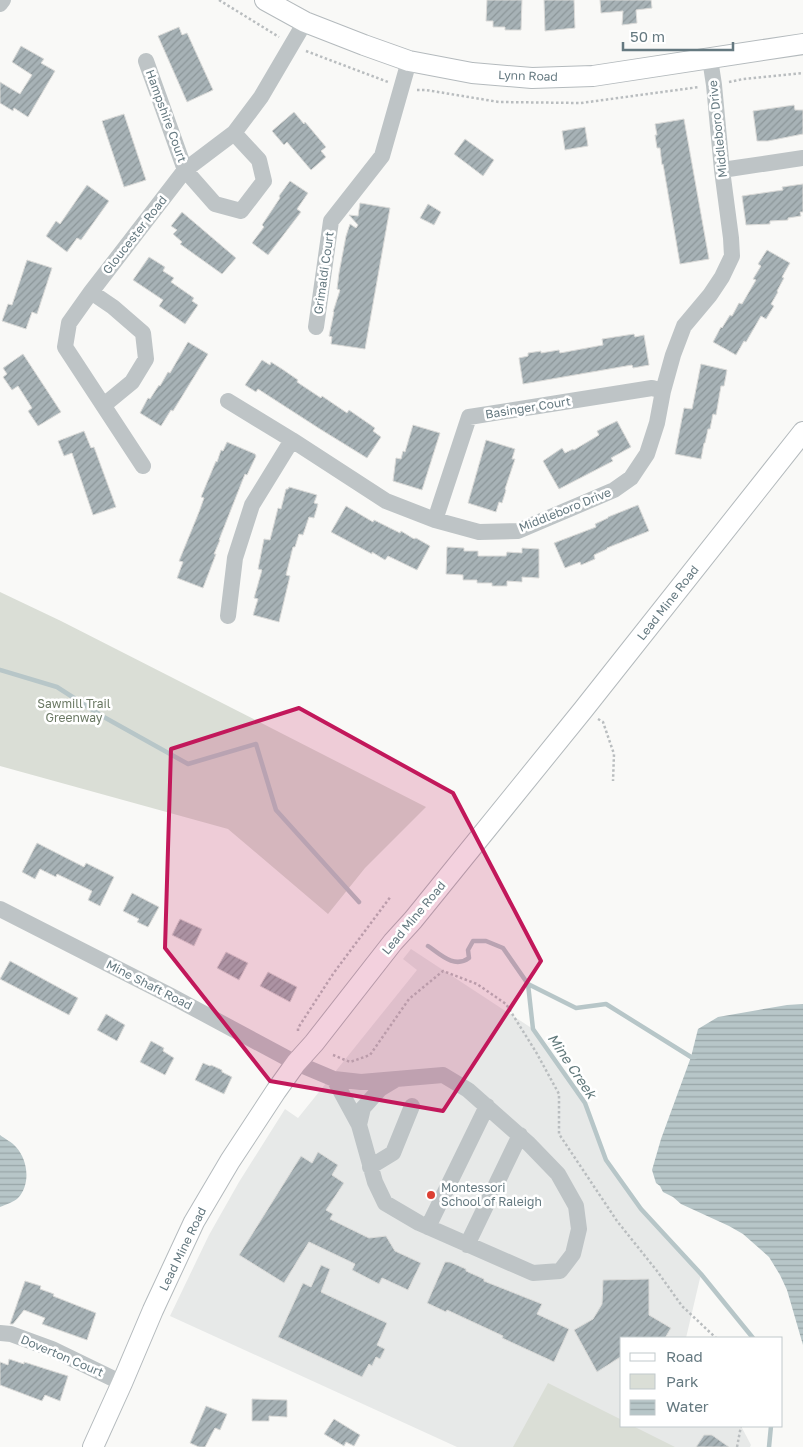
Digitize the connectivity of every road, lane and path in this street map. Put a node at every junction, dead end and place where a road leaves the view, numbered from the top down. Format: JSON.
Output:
{"nodes":[{"id":1,"x":3,"y":0,"type":"edge"},
{"id":2,"x":219,"y":0,"type":"edge"},
{"id":3,"x":265,"y":0,"type":"edge"},
{"id":4,"x":0,"y":4,"type":"edge"},
{"id":5,"x":305,"y":22,"type":"junction"},
{"id":6,"x":271,"y":34,"type":"dead end"},
{"id":7,"x":803,"y":44,"type":"edge"},
{"id":8,"x":315,"y":55,"type":"dead end"},
{"id":9,"x":710,"y":59,"type":"junction"},
{"id":10,"x":146,"y":61,"type":"dead end"},
{"id":11,"x":409,"y":61,"type":"junction"},
{"id":12,"x":803,"y":73,"type":"edge"},
{"id":13,"x":743,"y":79,"type":"dead end"},
{"id":14,"x":388,"y":82,"type":"dead end"},
{"id":15,"x":685,"y":90,"type":"dead end"},
{"id":16,"x":418,"y":91,"type":"dead end"},
{"id":17,"x":234,"y":133,"type":"junction"},
{"id":18,"x":803,"y":158,"type":"edge"},
{"id":19,"x":185,"y":170,"type":"junction"},
{"id":20,"x":722,"y":170,"type":"junction"},
{"id":21,"x":91,"y":292,"type":"junction"},
{"id":22,"x":316,"y":327,"type":"dead end"},
{"id":23,"x":663,"y":391,"type":"junction"},
{"id":24,"x":228,"y":401,"type":"dead end"},
{"id":25,"x":104,"y":406,"type":"junction"},
{"id":26,"x":803,"y":432,"type":"edge"},
{"id":27,"x":292,"y":440,"type":"junction"},
{"id":28,"x":143,"y":466,"type":"dead end"},
{"id":29,"x":435,"y":520,"type":"junction"},
{"id":30,"x":228,"y":616,"type":"dead end"},
{"id":31,"x":583,"y":710,"type":"junction"},
{"id":32,"x":613,"y":781,"type":"dead end"},
{"id":33,"x":391,"y":896,"type":"dead end"},
{"id":34,"x":0,"y":910,"type":"edge"},
{"id":35,"x":298,"y":1031,"type":"dead end"},
{"id":36,"x":333,"y":1055,"type":"dead end"},
{"id":37,"x":296,"y":1063,"type":"junction"},
{"id":38,"x":399,"y":1078,"type":"junction"},
{"id":39,"x":334,"y":1079,"type":"junction"},
{"id":40,"x":412,"y":1106,"type":"dead end"},
{"id":41,"x":487,"y":1106,"type":"junction"},
{"id":42,"x":359,"y":1125,"type":"junction"},
{"id":43,"x":520,"y":1135,"type":"junction"},
{"id":44,"x":370,"y":1167,"type":"junction"},
{"id":45,"x":428,"y":1227,"type":"junction"},
{"id":46,"x":467,"y":1245,"type":"junction"},
{"id":47,"x":0,"y":1333,"type":"edge"},
{"id":48,"x":715,"y":1337,"type":"edge"},
{"id":49,"x":122,"y":1383,"type":"junction"},
{"id":50,"x":741,"y":1427,"type":"edge"},
{"id":51,"x":93,"y":1447,"type":"edge"},
{"id":52,"x":737,"y":1447,"type":"edge"}],
"edges":[{"from":1,"to":4,"type":"street"},
{"from":2,"to":6,"type":"path"},
{"from":3,"to":5,"type":"main road","name":"Lynn Road"},
{"from":5,"to":11,"type":"main road","name":"Lynn Road"},
{"from":5,"to":17,"type":"street","name":"Gloucester Road"},
{"from":7,"to":9,"type":"main road","name":"Lynn Road"},
{"from":8,"to":14,"type":"path"},
{"from":9,"to":11,"type":"main road","name":"Lynn Road"},
{"from":9,"to":20,"type":"street","name":"Middleboro Drive"},
{"from":10,"to":19,"type":"street","name":"Hampshire Court"},
{"from":11,"to":22,"type":"street","name":"Grimaldi Court"},
{"from":12,"to":13,"type":"path"},
{"from":15,"to":16,"type":"path"},
{"from":17,"to":19,"type":"street","name":"Gloucester Road"},
{"from":17,"to":19,"type":"street"},
{"from":18,"to":20,"type":"street"},
{"from":19,"to":21,"type":"street","name":"Gloucester Road"},
{"from":20,"to":23,"type":"street","name":"Middleboro Drive"},
{"from":21,"to":25,"type":"street","name":"Gloucester Road"},
{"from":21,"to":25,"type":"street"},
{"from":23,"to":29,"type":"street","name":"Middleboro Drive"},
{"from":23,"to":29,"type":"street","name":"Basinger Court"},
{"from":24,"to":27,"type":"street","name":"Middleboro Drive"},
{"from":25,"to":28,"type":"street","name":"Gloucester Road"},
{"from":26,"to":31,"type":"main road","name":"Lead Mine Road"},
{"from":27,"to":29,"type":"street","name":"Middleboro Drive"},
{"from":27,"to":30,"type":"street"},
{"from":31,"to":32,"type":"path"},
{"from":31,"to":37,"type":"main road","name":"Lead Mine Road"},
{"from":33,"to":35,"type":"path"},
{"from":34,"to":37,"type":"street","name":"Mine Shaft Road"},
{"from":36,"to":48,"type":"path"},
{"from":37,"to":39,"type":"street","name":"Mine Shaft Road"},
{"from":37,"to":49,"type":"main road","name":"Lead Mine Road"},
{"from":38,"to":39,"type":"street","name":"Mine Shaft Road"},
{"from":38,"to":41,"type":"street","name":"Mine Shaft Road"},
{"from":38,"to":42,"type":"street"},
{"from":39,"to":42,"type":"street","name":"Mine Shaft Road"},
{"from":40,"to":44,"type":"street"},
{"from":41,"to":43,"type":"street","name":"Mine Shaft Road"},
{"from":41,"to":45,"type":"street"},
{"from":42,"to":44,"type":"street","name":"Mine Shaft Road"},
{"from":43,"to":46,"type":"street"},
{"from":43,"to":46,"type":"street","name":"Mine Shaft Road"},
{"from":44,"to":45,"type":"street","name":"Mine Shaft Road"},
{"from":45,"to":46,"type":"street","name":"Mine Shaft Road"},
{"from":47,"to":49,"type":"street","name":"Doverton Court"},
{"from":49,"to":51,"type":"main road","name":"Lead Mine Road"},
{"from":50,"to":52,"type":"path"}]}
